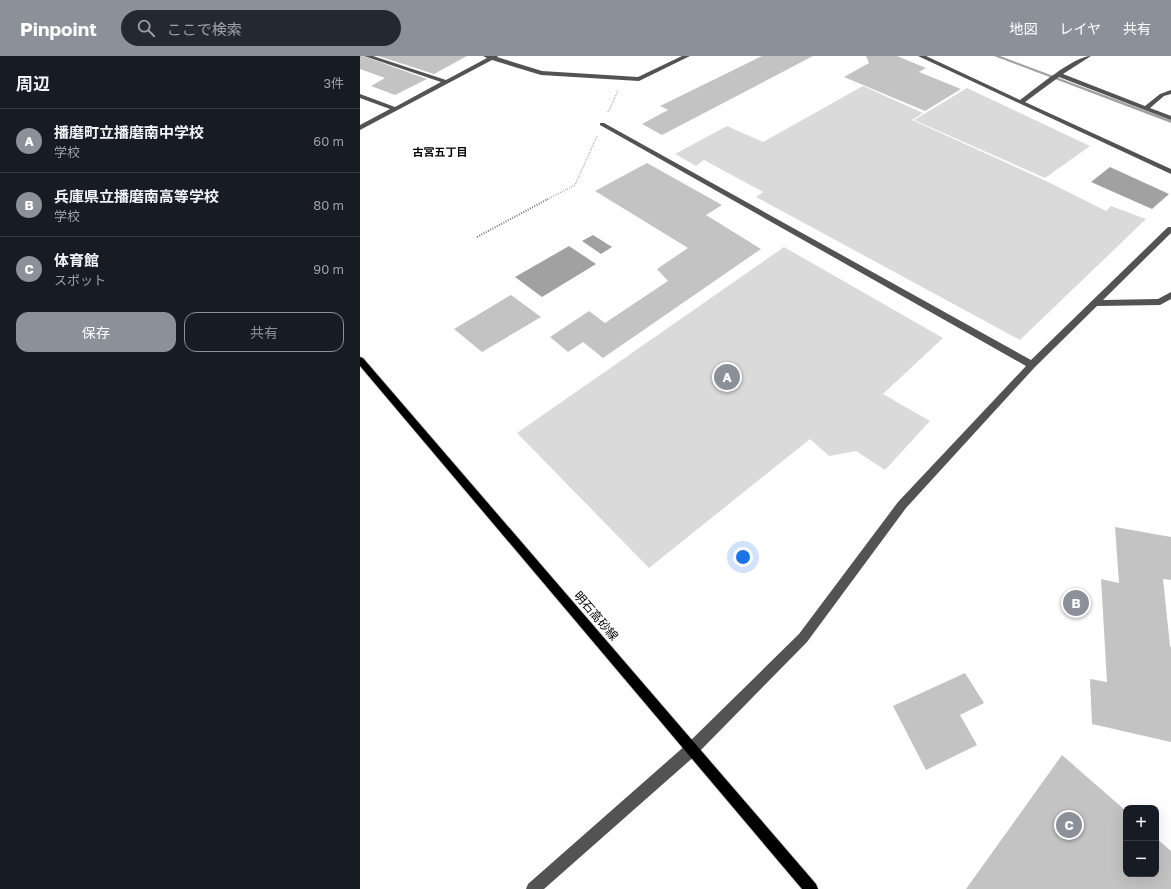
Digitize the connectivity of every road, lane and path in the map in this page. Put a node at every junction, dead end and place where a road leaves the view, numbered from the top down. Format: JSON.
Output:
{"nodes":[{"id":1,"x":367,"y":56,"type":"edge"},
{"id":2,"x":687,"y":56,"type":"edge"},
{"id":3,"x":922,"y":56,"type":"edge"},
{"id":4,"x":1088,"y":56,"type":"edge"},
{"id":5,"x":491,"y":57,"type":"edge"},
{"id":6,"x":1060,"y":75,"type":"junction"},
{"id":7,"x":625,"y":78,"type":"junction"},
{"id":8,"x":447,"y":82,"type":"junction"},
{"id":9,"x":1171,"y":92,"type":"edge"},
{"id":10,"x":360,"y":96,"type":"edge"},
{"id":11,"x":1022,"y":101,"type":"junction"},
{"id":12,"x":1146,"y":108,"type":"junction"},
{"id":13,"x":395,"y":110,"type":"junction"},
{"id":14,"x":1171,"y":118,"type":"edge"},
{"id":15,"x":602,"y":124,"type":"junction"},
{"id":16,"x":360,"y":128,"type":"edge"},
{"id":17,"x":1171,"y":172,"type":"edge"},
{"id":18,"x":1171,"y":229,"type":"edge"},
{"id":19,"x":478,"y":237,"type":"dead end"},
{"id":20,"x":1171,"y":295,"type":"edge"},
{"id":21,"x":1160,"y":302,"type":"junction"},
{"id":22,"x":1096,"y":303,"type":"junction"},
{"id":23,"x":1171,"y":306,"type":"edge"},
{"id":24,"x":360,"y":360,"type":"edge"},
{"id":25,"x":1032,"y":365,"type":"junction"},
{"id":26,"x":692,"y":749,"type":"junction"},
{"id":27,"x":533,"y":889,"type":"edge"},
{"id":28,"x":811,"y":889,"type":"edge"}],
"edges":[{"from":1,"to":8,"type":"street"},
{"from":2,"to":7,"type":"street"},
{"from":3,"to":11,"type":"street"},
{"from":4,"to":6,"type":"street"},
{"from":5,"to":7,"type":"street"},
{"from":5,"to":8,"type":"street"},
{"from":6,"to":11,"type":"street"},
{"from":6,"to":12,"type":"street"},
{"from":7,"to":15,"type":"path"},
{"from":8,"to":13,"type":"street"},
{"from":9,"to":12,"type":"street"},
{"from":10,"to":13,"type":"street"},
{"from":11,"to":17,"type":"street"},
{"from":12,"to":14,"type":"street"},
{"from":13,"to":16,"type":"street"},
{"from":15,"to":19,"type":"path"},
{"from":15,"to":25,"type":"street"},
{"from":18,"to":22,"type":"street"},
{"from":20,"to":21,"type":"street"},
{"from":21,"to":22,"type":"street"},
{"from":21,"to":23,"type":"street"},
{"from":22,"to":25,"type":"street"},
{"from":24,"to":26,"type":"main road","name":"明石高砂線"},
{"from":25,"to":26,"type":"street"},
{"from":26,"to":27,"type":"street"},
{"from":26,"to":28,"type":"main road","name":"明石高砂線"}]}
